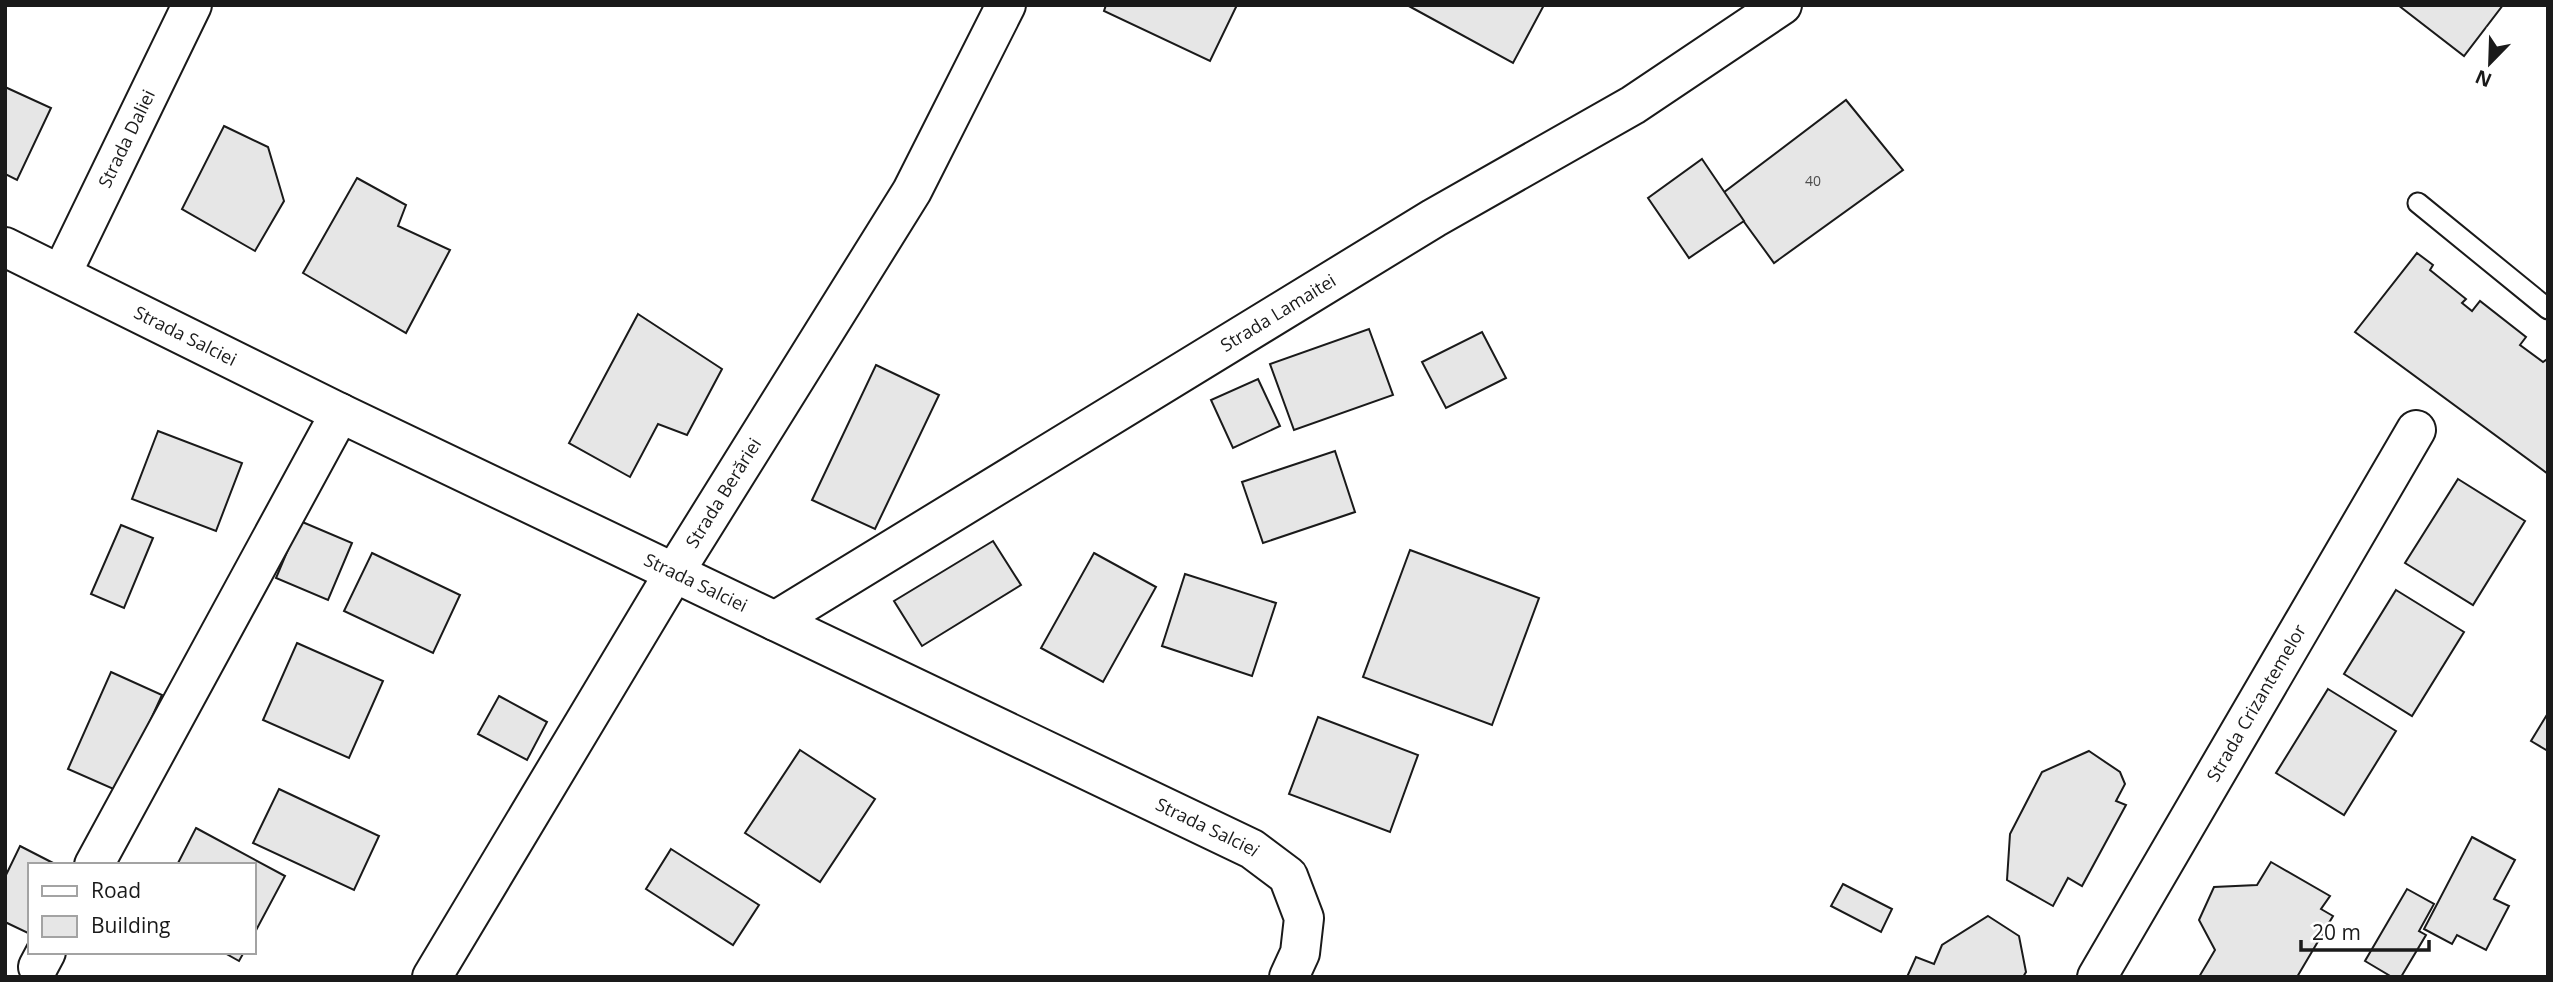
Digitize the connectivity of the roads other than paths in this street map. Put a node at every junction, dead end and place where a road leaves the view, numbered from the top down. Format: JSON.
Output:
{"nodes":[{"id":1,"x":192,"y":5,"type":"edge"},
{"id":2,"x":1006,"y":5,"type":"edge"},
{"id":3,"x":1782,"y":5,"type":"edge"},
{"id":4,"x":2418,"y":203,"type":"dead end"},
{"id":5,"x":5,"y":247,"type":"edge"},
{"id":6,"x":62,"y":273,"type":"junction"},
{"id":7,"x":2548,"y":309,"type":"edge"},
{"id":8,"x":340,"y":413,"type":"junction"},
{"id":9,"x":2416,"y":429,"type":"dead end"},
{"id":10,"x":674,"y":573,"type":"junction"},
{"id":11,"x":775,"y":621,"type":"junction"},
{"id":12,"x":95,"y":863,"type":"edge"},
{"id":13,"x":432,"y":977,"type":"edge"},
{"id":14,"x":1289,"y":977,"type":"edge"},
{"id":15,"x":2097,"y":977,"type":"edge"}],
"edges":[{"from":1,"to":6,"type":"street","name":"Strada Daliei"},
{"from":2,"to":10,"type":"street","name":"Strada Berăriei"},
{"from":3,"to":11,"type":"street","name":"Strada Lamaitei"},
{"from":4,"to":7,"type":"lane"},
{"from":5,"to":6,"type":"street","name":"Strada Salciei"},
{"from":6,"to":8,"type":"street","name":"Strada Salciei"},
{"from":8,"to":10,"type":"street","name":"Strada Salciei"},
{"from":8,"to":12,"type":"street"},
{"from":9,"to":15,"type":"street","name":"Strada Crizantemelor"},
{"from":10,"to":11,"type":"street","name":"Strada Salciei"},
{"from":10,"to":13,"type":"street","name":"Strada Berăriei"},
{"from":11,"to":14,"type":"street","name":"Strada Salciei"}]}
